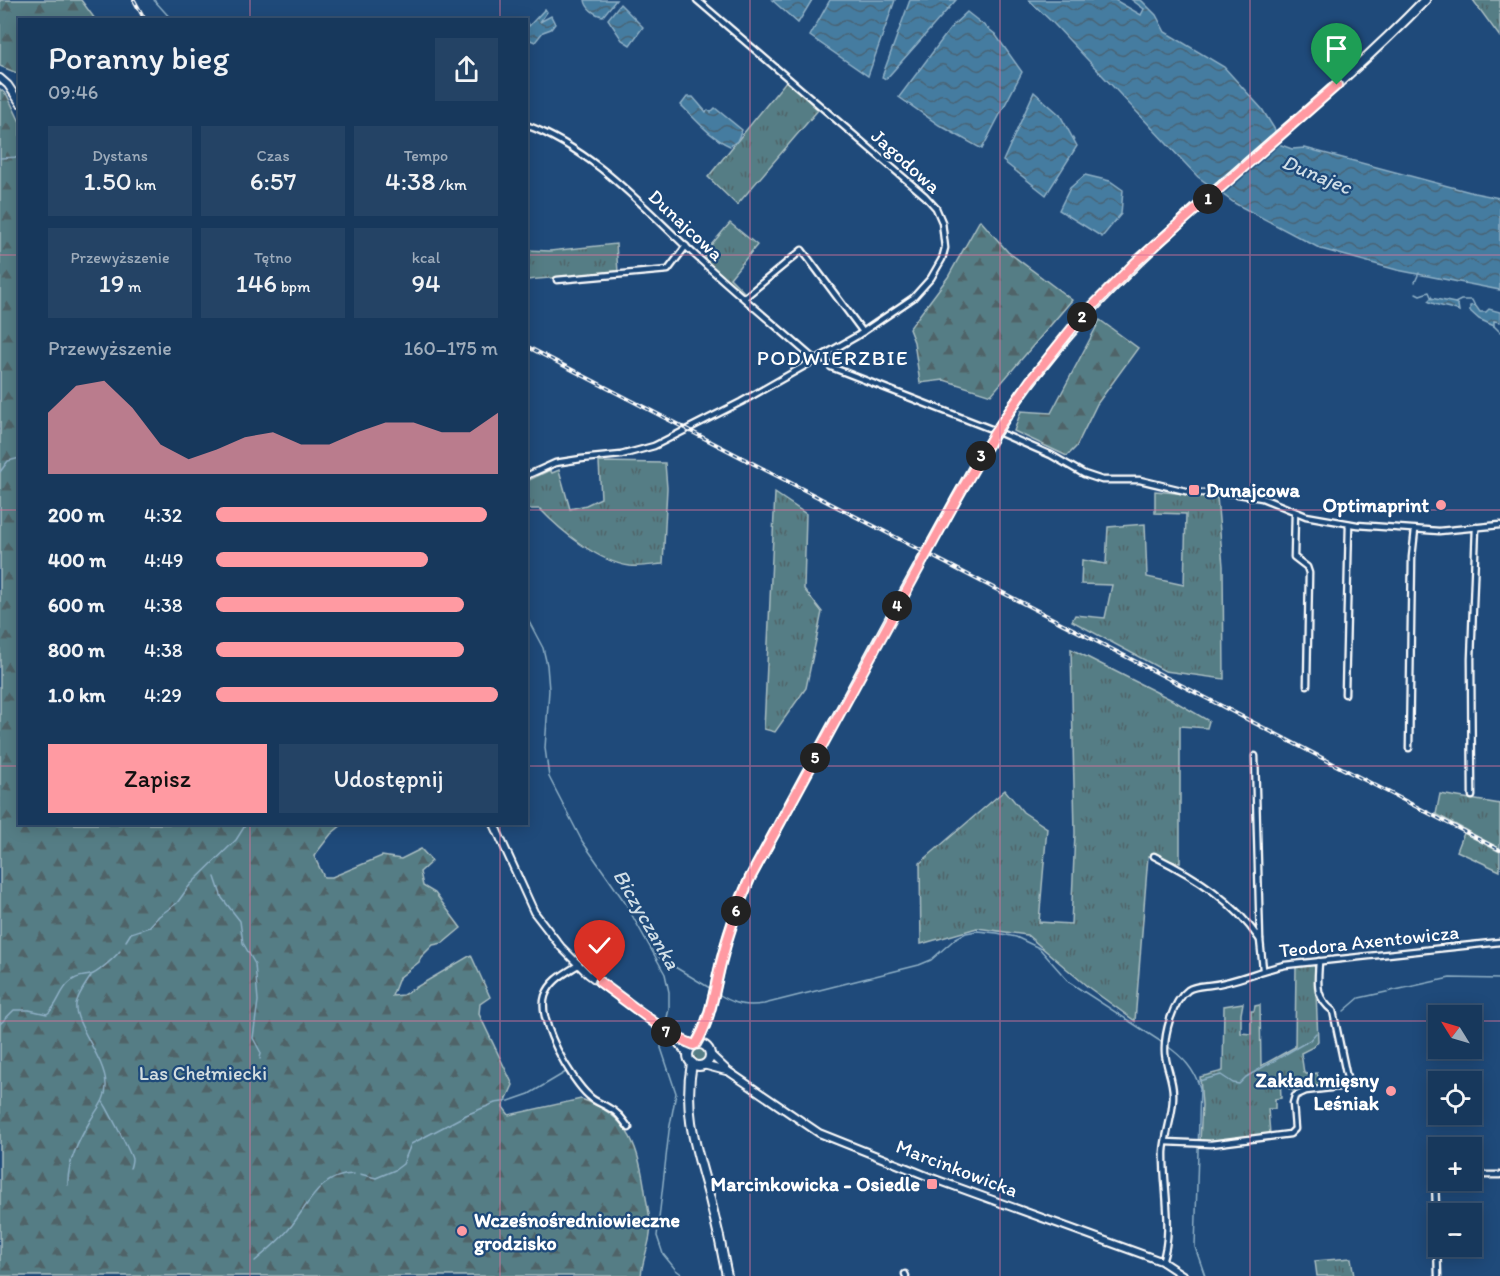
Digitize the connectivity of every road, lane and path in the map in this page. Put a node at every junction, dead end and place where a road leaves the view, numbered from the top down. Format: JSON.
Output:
{"nodes":[{"id":1,"x":697,"y":0,"type":"edge"},
{"id":2,"x":1425,"y":0,"type":"edge"},
{"id":3,"x":0,"y":78,"type":"edge"},
{"id":4,"x":18,"y":100,"type":"edge"},
{"id":5,"x":528,"y":125,"type":"edge"},
{"id":6,"x":686,"y":246,"type":"junction"},
{"id":7,"x":557,"y":280,"type":"dead end"},
{"id":8,"x":744,"y":298,"type":"junction"},
{"id":9,"x":863,"y":332,"type":"junction"},
{"id":10,"x":822,"y":356,"type":"junction"},
{"id":11,"x":815,"y":360,"type":"junction"},
{"id":12,"x":528,"y":475,"type":"edge"},
{"id":13,"x":1296,"y":512,"type":"junction"},
{"id":14,"x":1349,"y":524,"type":"junction"},
{"id":15,"x":1500,"y":525,"type":"edge"},
{"id":16,"x":1476,"y":527,"type":"junction"},
{"id":17,"x":1415,"y":530,"type":"junction"},
{"id":18,"x":1307,"y":685,"type":"dead end"},
{"id":19,"x":1345,"y":694,"type":"dead end"},
{"id":20,"x":1409,"y":748,"type":"dead end"},
{"id":21,"x":1255,"y":756,"type":"dead end"},
{"id":22,"x":1472,"y":796,"type":"dead end"},
{"id":23,"x":494,"y":825,"type":"edge"},
{"id":24,"x":1154,"y":856,"type":"dead end"},
{"id":25,"x":1260,"y":940,"type":"junction"},
{"id":26,"x":1500,"y":942,"type":"edge"},
{"id":27,"x":1318,"y":961,"type":"junction"},
{"id":28,"x":578,"y":966,"type":"junction"},
{"id":29,"x":1263,"y":969,"type":"junction"},
{"id":30,"x":708,"y":1020,"type":"junction"},
{"id":31,"x":671,"y":1035,"type":"junction"},
{"id":32,"x":695,"y":1045,"type":"junction"},
{"id":33,"x":709,"y":1051,"type":"junction"},
{"id":34,"x":690,"y":1059,"type":"junction"},
{"id":35,"x":702,"y":1065,"type":"junction"},
{"id":36,"x":728,"y":1071,"type":"junction"},
{"id":37,"x":691,"y":1084,"type":"junction"},
{"id":38,"x":628,"y":1128,"type":"dead end"},
{"id":39,"x":1166,"y":1142,"type":"junction"},
{"id":40,"x":1482,"y":1175,"type":"edge"},
{"id":41,"x":1500,"y":1175,"type":"edge"},
{"id":42,"x":1437,"y":1191,"type":"edge"},
{"id":43,"x":1162,"y":1262,"type":"junction"},
{"id":44,"x":727,"y":1275,"type":"edge"},
{"id":45,"x":1184,"y":1276,"type":"edge"},
{"id":46,"x":1438,"y":1276,"type":"edge"}],
"edges":[{"from":1,"to":9,"type":"street","name":"Jagodowa"},
{"from":2,"to":30,"type":"main road","bridge":true},
{"from":3,"to":4,"type":"street"},
{"from":5,"to":6,"type":"street","name":"Dunajcowa"},
{"from":6,"to":7,"type":"street"},
{"from":6,"to":8,"type":"street","name":"Dunajcowa"},
{"from":8,"to":9,"type":"street"},
{"from":8,"to":11,"type":"street","name":"Dunajcowa"},
{"from":9,"to":10,"type":"street","name":"Jagodowa"},
{"from":10,"to":11,"type":"street","name":"Jagodowa"},
{"from":10,"to":13,"type":"street"},
{"from":11,"to":12,"type":"street","name":"Jagodowa"},
{"from":13,"to":14,"type":"street"},
{"from":13,"to":18,"type":"street"},
{"from":14,"to":17,"type":"street"},
{"from":14,"to":19,"type":"street"},
{"from":15,"to":16,"type":"street"},
{"from":16,"to":17,"type":"street"},
{"from":16,"to":22,"type":"street"},
{"from":17,"to":20,"type":"street"},
{"from":21,"to":25,"type":"street"},
{"from":23,"to":28,"type":"street"},
{"from":24,"to":25,"type":"street"},
{"from":25,"to":29,"type":"street"},
{"from":26,"to":27,"type":"street","name":"Teodora Axentowicza"},
{"from":27,"to":29,"type":"street","name":"Teodora Axentowicza"},
{"from":27,"to":39,"type":"street"},
{"from":28,"to":31,"type":"street"},
{"from":28,"to":38,"type":"street"},
{"from":29,"to":39,"type":"street","name":"Teodora Axentowicza"},
{"from":30,"to":32,"type":"main road"},
{"from":30,"to":33,"type":"main road"},
{"from":31,"to":32,"type":"street"},
{"from":31,"to":34,"type":"street"},
{"from":32,"to":33,"type":"main road"},
{"from":32,"to":34,"type":"main road"},
{"from":33,"to":35,"type":"main road"},
{"from":33,"to":36,"type":"street","name":"Marcinkowicka"},
{"from":34,"to":35,"type":"main road"},
{"from":34,"to":37,"type":"main road"},
{"from":35,"to":36,"type":"street","name":"Marcinkowicka"},
{"from":35,"to":37,"type":"main road"},
{"from":36,"to":43,"type":"street","name":"Marcinkowicka"},
{"from":37,"to":44,"type":"main road"},
{"from":39,"to":43,"type":"street","name":"Teodora Axentowicza"},
{"from":40,"to":41,"type":"street"},
{"from":42,"to":46,"type":"street"},
{"from":43,"to":45,"type":"street","name":"Marcinkowicka"}]}
